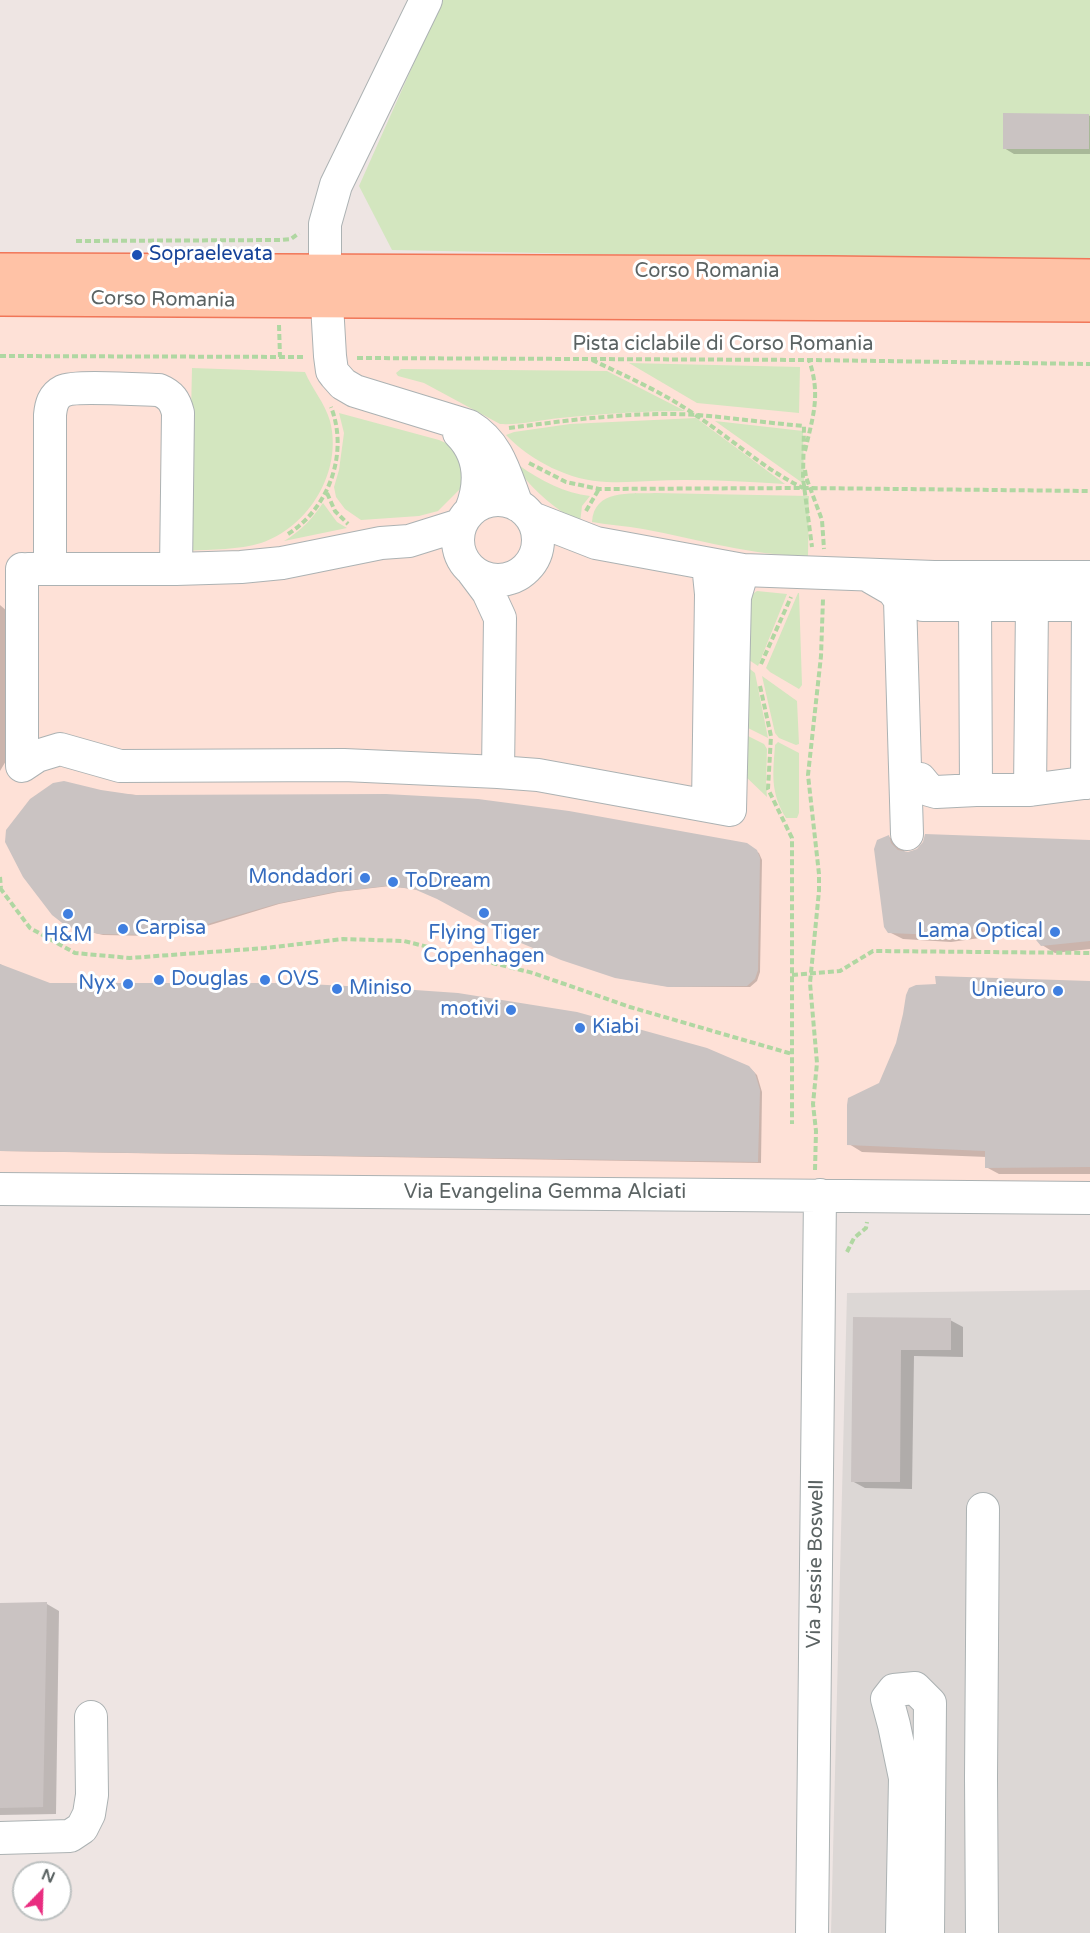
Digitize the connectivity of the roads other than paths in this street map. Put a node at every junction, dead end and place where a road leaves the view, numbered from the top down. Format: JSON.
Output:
{"nodes":[{"id":1,"x":426,"y":0,"type":"edge"},
{"id":2,"x":0,"y":270,"type":"edge"},
{"id":3,"x":1090,"y":276,"type":"edge"},
{"id":4,"x":325,"y":286,"type":"junction"},
{"id":5,"x":0,"y":299,"type":"edge"},
{"id":6,"x":1090,"y":305,"type":"edge"},
{"id":7,"x":445,"y":420,"type":"junction"},
{"id":8,"x":524,"y":511,"type":"junction"},
{"id":9,"x":466,"y":518,"type":"junction"},
{"id":10,"x":590,"y":531,"type":"junction"},
{"id":11,"x":409,"y":541,"type":"junction"},
{"id":12,"x":530,"y":564,"type":"junction"},
{"id":13,"x":708,"y":564,"type":"junction"},
{"id":14,"x":469,"y":567,"type":"junction"},
{"id":15,"x":24,"y":569,"type":"edge"},
{"id":16,"x":176,"y":569,"type":"junction"},
{"id":17,"x":743,"y":570,"type":"junction"},
{"id":18,"x":867,"y":575,"type":"junction"},
{"id":19,"x":929,"y":591,"type":"junction"},
{"id":20,"x":1089,"y":596,"type":"edge"},
{"id":21,"x":975,"y":605,"type":"junction"},
{"id":22,"x":1032,"y":605,"type":"junction"},
{"id":23,"x":500,"y":618,"type":"junction"},
{"id":24,"x":498,"y":772,"type":"junction"},
{"id":25,"x":920,"y":779,"type":"junction"},
{"id":26,"x":1088,"y":783,"type":"edge"},
{"id":27,"x":976,"y":789,"type":"junction"},
{"id":28,"x":1030,"y":790,"type":"junction"},
{"id":29,"x":708,"y":806,"type":"junction"},
{"id":30,"x":0,"y":1189,"type":"edge"},
{"id":31,"x":817,"y":1195,"type":"junction"},
{"id":32,"x":1090,"y":1197,"type":"edge"},
{"id":33,"x":983,"y":1509,"type":"dead end"},
{"id":34,"x":91,"y":1717,"type":"dead end"},
{"id":35,"x":0,"y":1838,"type":"edge"},
{"id":36,"x":812,"y":1933,"type":"edge"},
{"id":37,"x":902,"y":1933,"type":"edge"},
{"id":38,"x":928,"y":1933,"type":"edge"},
{"id":39,"x":982,"y":1933,"type":"edge"}],
"edges":[{"from":1,"to":4,"type":"street"},
{"from":2,"to":4,"type":"main road","name":"Corso Romania"},
{"from":3,"to":4,"type":"main road","name":"Corso Romania"},
{"from":4,"to":5,"type":"main road","name":"Corso Romania"},
{"from":4,"to":6,"type":"main road","name":"Corso Romania"},
{"from":4,"to":7,"type":"street"},
{"from":7,"to":8,"type":"street"},
{"from":7,"to":9,"type":"street"},
{"from":8,"to":9,"type":"street"},
{"from":8,"to":10,"type":"street"},
{"from":8,"to":12,"type":"street"},
{"from":9,"to":11,"type":"street"},
{"from":9,"to":14,"type":"street"},
{"from":10,"to":12,"type":"street"},
{"from":10,"to":13,"type":"street"},
{"from":11,"to":14,"type":"street"},
{"from":11,"to":16,"type":"street"},
{"from":12,"to":14,"type":"street"},
{"from":12,"to":23,"type":"street"},
{"from":13,"to":17,"type":"street"},
{"from":13,"to":29,"type":"street"},
{"from":14,"to":23,"type":"street"},
{"from":15,"to":16,"type":"street"},
{"from":15,"to":16,"type":"street"},
{"from":15,"to":24,"type":"street"},
{"from":17,"to":18,"type":"street"},
{"from":17,"to":29,"type":"street"},
{"from":18,"to":19,"type":"street"},
{"from":18,"to":25,"type":"street"},
{"from":19,"to":20,"type":"street"},
{"from":19,"to":21,"type":"street"},
{"from":19,"to":25,"type":"street"},
{"from":20,"to":22,"type":"street"},
{"from":20,"to":26,"type":"street"},
{"from":21,"to":22,"type":"street"},
{"from":21,"to":27,"type":"street"},
{"from":22,"to":28,"type":"street"},
{"from":23,"to":24,"type":"street"},
{"from":24,"to":29,"type":"street"},
{"from":25,"to":27,"type":"street"},
{"from":26,"to":28,"type":"street"},
{"from":27,"to":28,"type":"street"},
{"from":30,"to":31,"type":"street","name":"Via Evangelina Gemma Alciati"},
{"from":31,"to":32,"type":"street","name":"Via Evangelina Gemma Alciati"},
{"from":31,"to":36,"type":"street","name":"Via Jessie Boswell"},
{"from":33,"to":39,"type":"street"},
{"from":34,"to":35,"type":"street"},
{"from":37,"to":38,"type":"street"}]}
